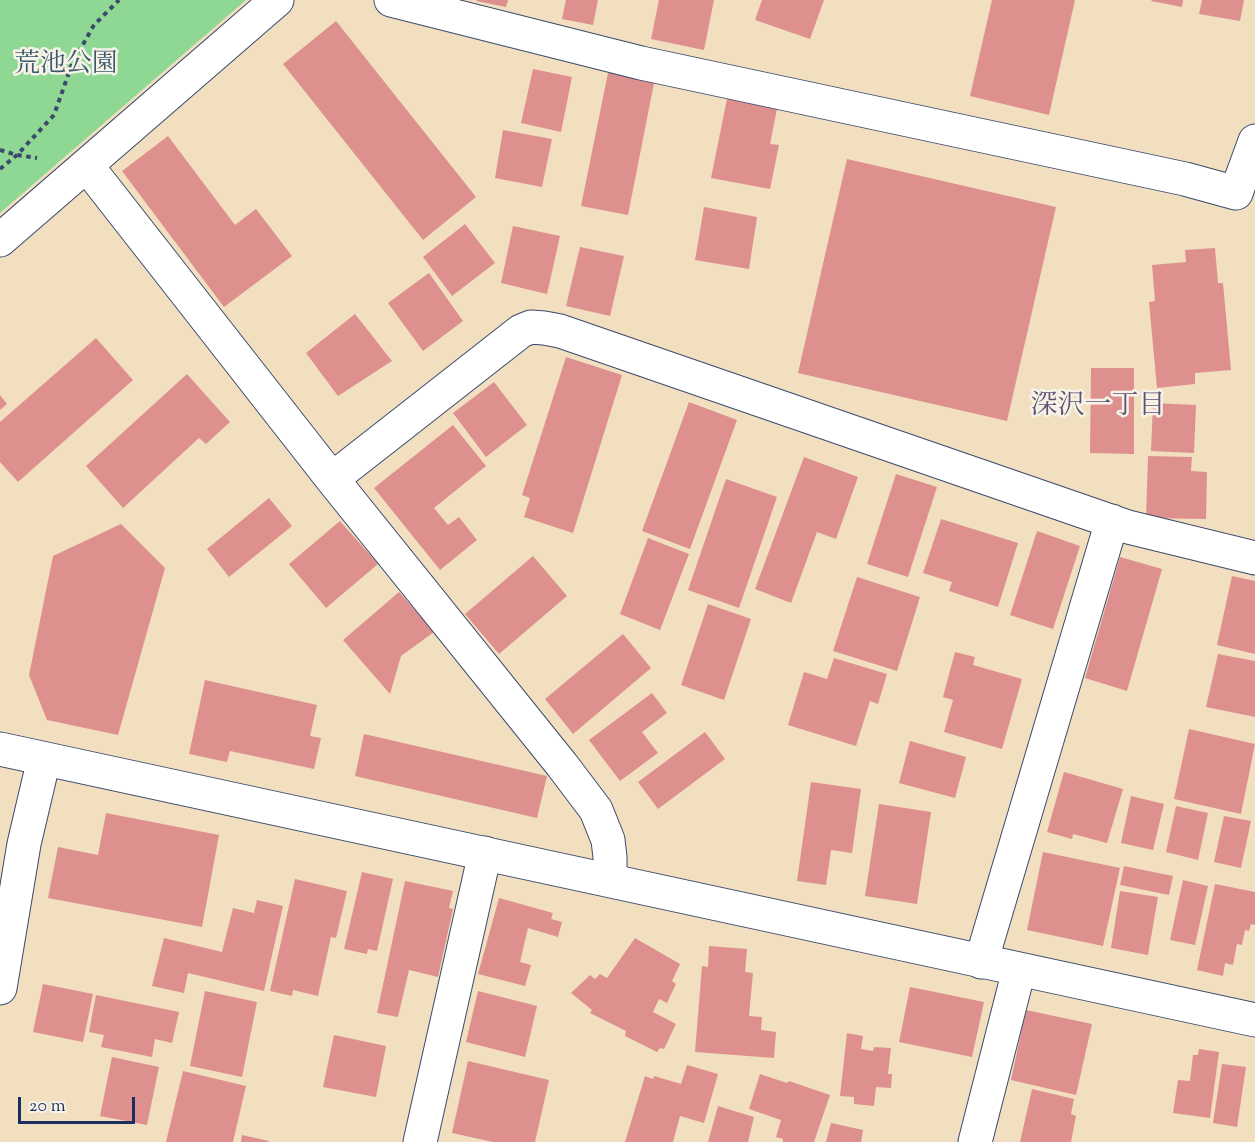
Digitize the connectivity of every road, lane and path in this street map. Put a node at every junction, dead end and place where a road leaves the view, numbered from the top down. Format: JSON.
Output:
{"nodes":[{"id":1,"x":119,"y":0,"type":"edge"},
{"id":2,"x":277,"y":0,"type":"edge"},
{"id":3,"x":391,"y":0,"type":"edge"},
{"id":4,"x":1255,"y":141,"type":"edge"},
{"id":5,"x":0,"y":150,"type":"edge"},
{"id":6,"x":17,"y":155,"type":"junction"},
{"id":7,"x":46,"y":160,"type":"dead end"},
{"id":8,"x":87,"y":166,"type":"junction"},
{"id":9,"x":0,"y":169,"type":"edge"},
{"id":10,"x":0,"y":240,"type":"edge"},
{"id":11,"x":332,"y":479,"type":"junction"},
{"id":12,"x":1112,"y":521,"type":"junction"},
{"id":13,"x":1255,"y":558,"type":"edge"},
{"id":14,"x":0,"y":749,"type":"edge"},
{"id":15,"x":44,"y":759,"type":"junction"},
{"id":16,"x":484,"y":853,"type":"junction"},
{"id":17,"x":610,"y":880,"type":"junction"},
{"id":18,"x":981,"y":962,"type":"junction"},
{"id":19,"x":1019,"y":970,"type":"junction"},
{"id":20,"x":0,"y":988,"type":"edge"},
{"id":21,"x":1255,"y":1020,"type":"edge"},
{"id":22,"x":420,"y":1142,"type":"edge"},
{"id":23,"x":975,"y":1142,"type":"edge"}],
"edges":[{"from":1,"to":6,"type":"path"},
{"from":2,"to":8,"type":"street"},
{"from":3,"to":4,"type":"street"},
{"from":5,"to":6,"type":"path"},
{"from":6,"to":7,"type":"path"},
{"from":6,"to":9,"type":"path"},
{"from":8,"to":10,"type":"street"},
{"from":8,"to":11,"type":"street"},
{"from":11,"to":12,"type":"street"},
{"from":11,"to":17,"type":"street"},
{"from":12,"to":13,"type":"street"},
{"from":12,"to":18,"type":"street"},
{"from":14,"to":15,"type":"street"},
{"from":15,"to":16,"type":"street"},
{"from":15,"to":20,"type":"street"},
{"from":16,"to":17,"type":"street"},
{"from":16,"to":22,"type":"street"},
{"from":17,"to":18,"type":"street"},
{"from":18,"to":19,"type":"street"},
{"from":19,"to":21,"type":"street"},
{"from":19,"to":23,"type":"street"}]}
